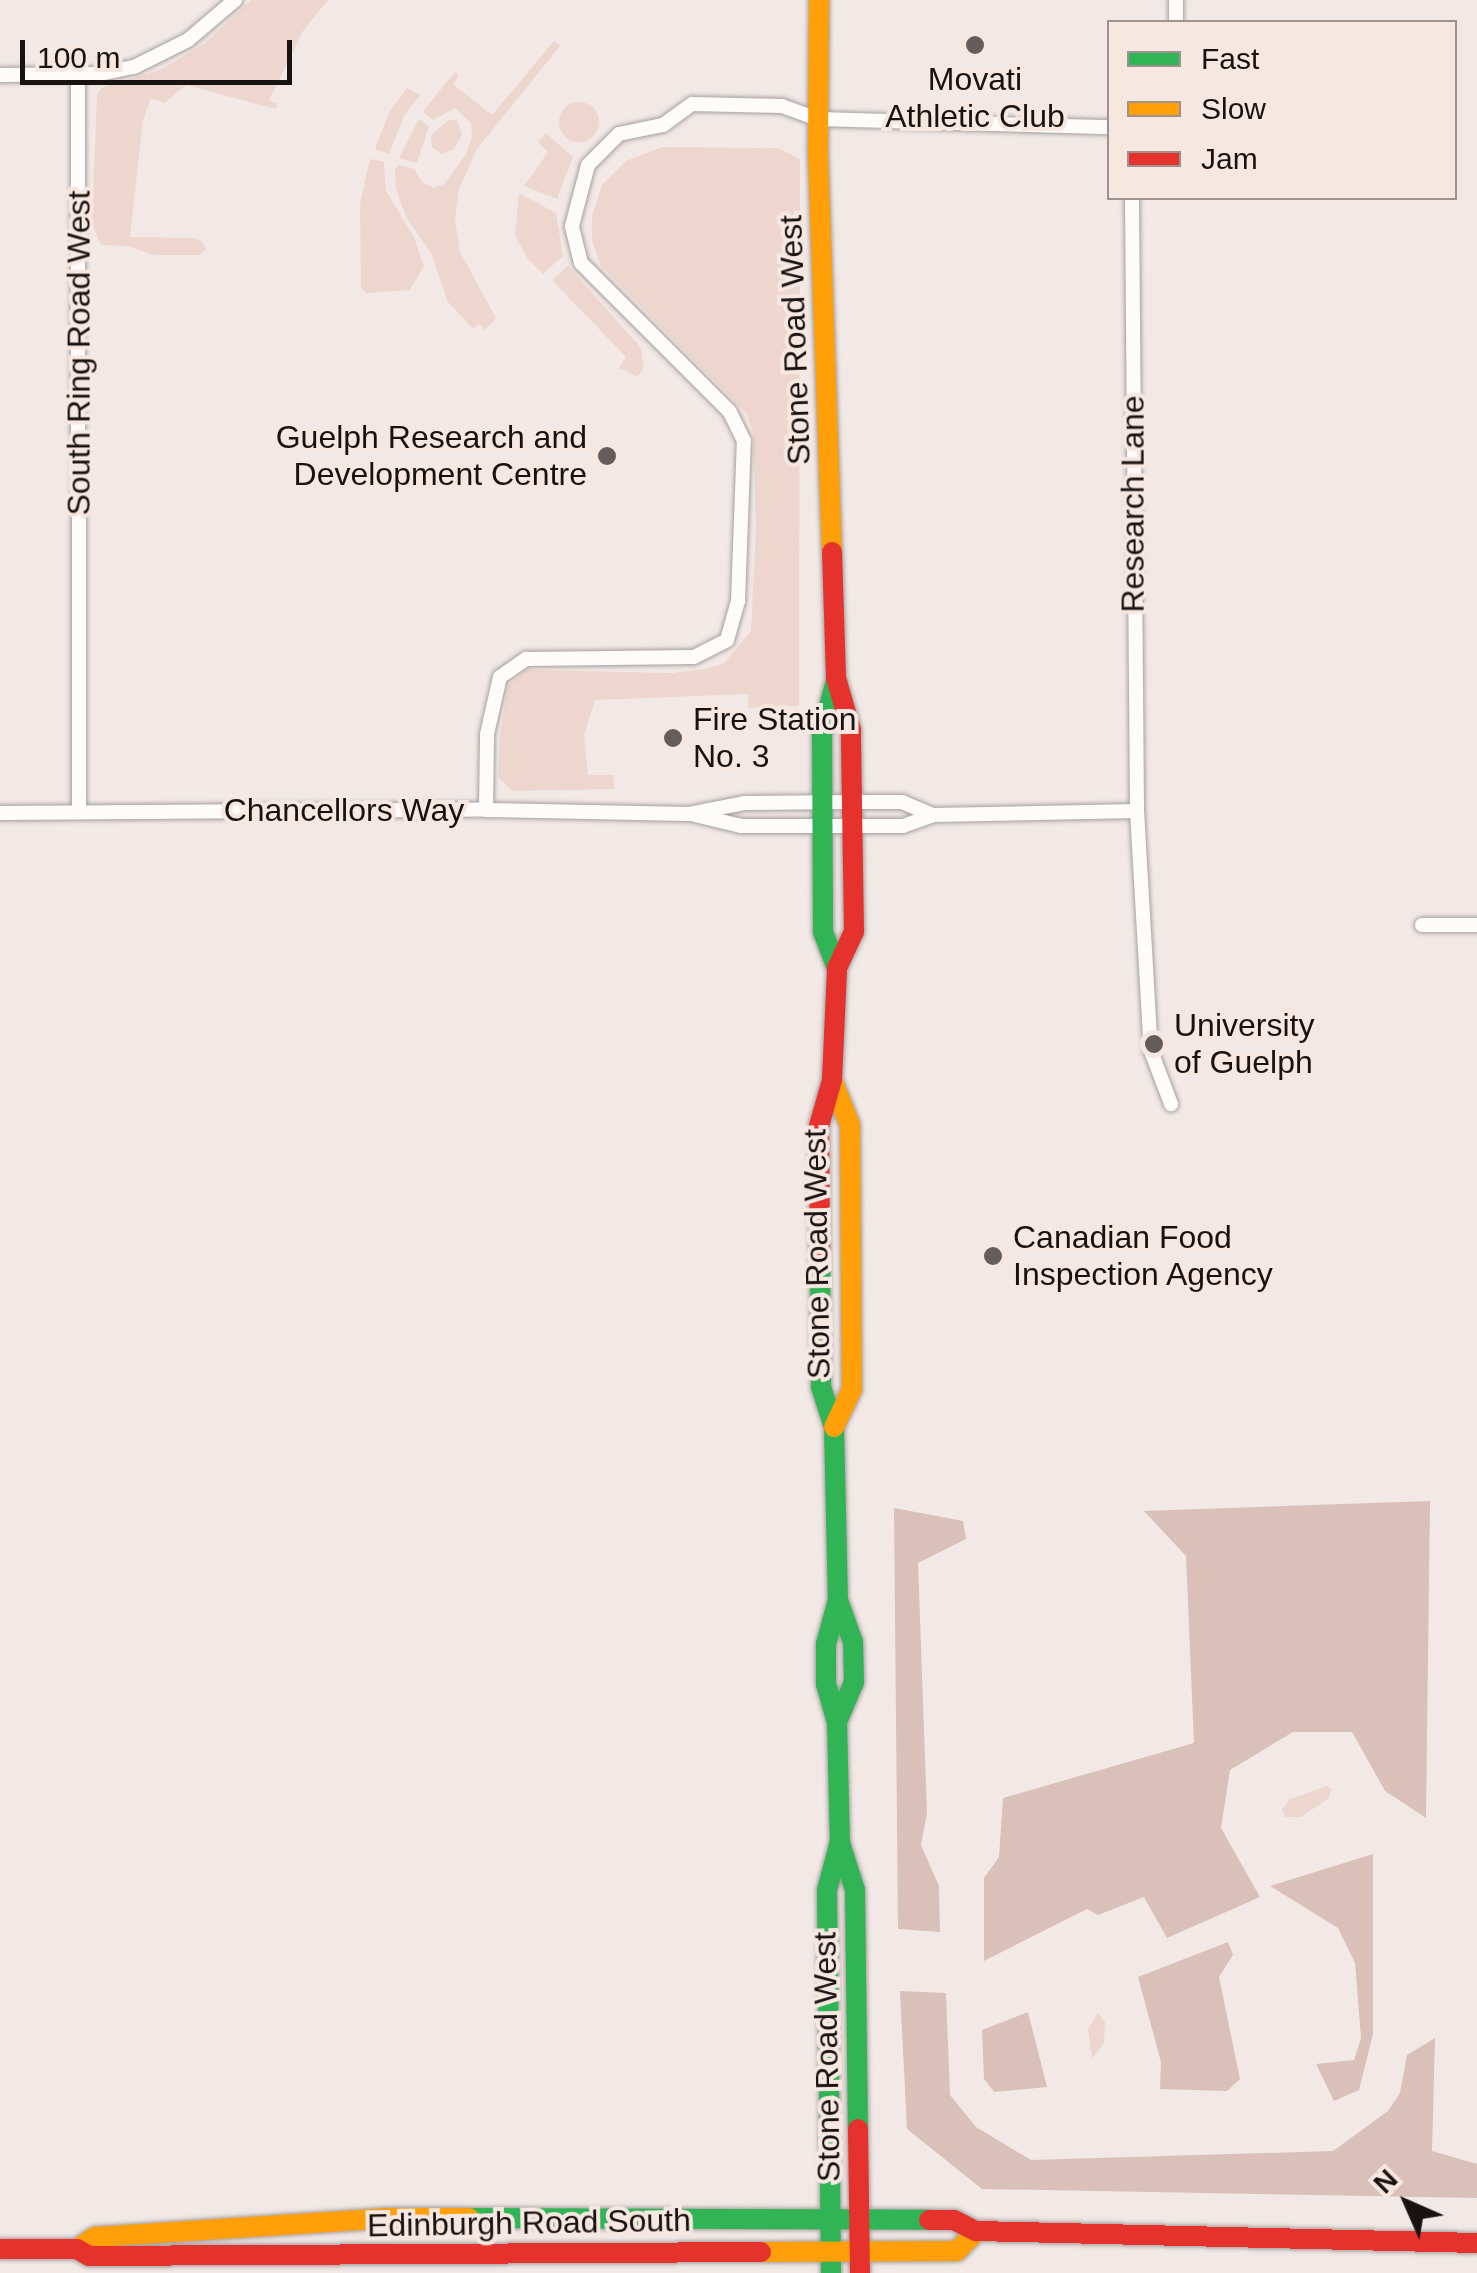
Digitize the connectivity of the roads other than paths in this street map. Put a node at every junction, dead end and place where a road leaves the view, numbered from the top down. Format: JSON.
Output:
{"nodes":[{"id":1,"x":235,"y":0,"type":"edge"},
{"id":2,"x":818,"y":0,"type":"edge"},
{"id":3,"x":0,"y":75,"type":"edge"},
{"id":4,"x":78,"y":75,"type":"junction"},
{"id":5,"x":818,"y":119,"type":"junction"},
{"id":6,"x":1107,"y":127,"type":"edge"},
{"id":7,"x":1132,"y":200,"type":"edge"},
{"id":8,"x":836,"y":678,"type":"junction"},
{"id":9,"x":837,"y":802,"type":"junction"},
{"id":10,"x":486,"y":810,"type":"junction"},
{"id":11,"x":79,"y":811,"type":"junction"},
{"id":12,"x":1137,"y":811,"type":"junction"},
{"id":13,"x":0,"y":813,"type":"edge"},
{"id":14,"x":688,"y":814,"type":"junction"},
{"id":15,"x":933,"y":815,"type":"junction"},
{"id":16,"x":838,"y":826,"type":"junction"},
{"id":17,"x":1422,"y":925,"type":"dead end"},
{"id":18,"x":1477,"y":925,"type":"edge"},
{"id":19,"x":836,"y":968,"type":"junction"},
{"id":20,"x":832,"y":1080,"type":"junction"},
{"id":21,"x":1171,"y":1104,"type":"dead end"},
{"id":22,"x":834,"y":1426,"type":"junction"},
{"id":23,"x":840,"y":1843,"type":"junction"},
{"id":24,"x":830,"y":2217,"type":"junction"},
{"id":25,"x":859,"y":2217,"type":"junction"},
{"id":26,"x":976,"y":2232,"type":"junction"},
{"id":27,"x":1477,"y":2243,"type":"edge"},
{"id":28,"x":77,"y":2248,"type":"junction"},
{"id":29,"x":0,"y":2249,"type":"edge"},
{"id":30,"x":830,"y":2249,"type":"junction"},
{"id":31,"x":860,"y":2250,"type":"junction"},
{"id":32,"x":831,"y":2273,"type":"edge"},
{"id":33,"x":860,"y":2273,"type":"edge"}],
"edges":[{"from":1,"to":4,"type":"street"},
{"from":2,"to":5,"type":"main road","name":"Stone Road West"},
{"from":3,"to":4,"type":"street"},
{"from":4,"to":11,"type":"street","name":"South Ring Road West"},
{"from":5,"to":6,"type":"street"},
{"from":5,"to":8,"type":"main road","name":"Stone Road West"},
{"from":5,"to":10,"type":"street"},
{"from":7,"to":12,"type":"street","name":"Research Lane"},
{"from":8,"to":9,"type":"main road","name":"Stone Road West"},
{"from":8,"to":9,"type":"main road","name":"Stone Road West"},
{"from":9,"to":14,"type":"street","name":"Chancellors Way"},
{"from":9,"to":15,"type":"street"},
{"from":9,"to":16,"type":"main road","name":"Stone Road West"},
{"from":9,"to":16,"type":"main road","name":"Stone Road West"},
{"from":10,"to":11,"type":"street","name":"Chancellors Way"},
{"from":10,"to":14,"type":"street","name":"Chancellors Way"},
{"from":11,"to":13,"type":"street","name":"Chancellors Way"},
{"from":12,"to":15,"type":"street"},
{"from":12,"to":21,"type":"street","name":"Research Lane"},
{"from":14,"to":16,"type":"street","name":"Chancellors Way"},
{"from":15,"to":16,"type":"street"},
{"from":16,"to":19,"type":"main road","name":"Stone Road West"},
{"from":16,"to":19,"type":"main road","name":"Stone Road West"},
{"from":17,"to":18,"type":"street"},
{"from":19,"to":20,"type":"main road","name":"Stone Road West"},
{"from":20,"to":22,"type":"main road","name":"Stone Road West"},
{"from":20,"to":22,"type":"main road","name":"Stone Road West"},
{"from":22,"to":23,"type":"main road","name":"Stone Road West"},
{"from":23,"to":24,"type":"main road","name":"Stone Road West"},
{"from":23,"to":25,"type":"main road","name":"Stone Road West"},
{"from":24,"to":25,"type":"main road","name":"Edinburgh Road South"},
{"from":24,"to":28,"type":"main road","name":"Edinburgh Road South"},
{"from":24,"to":30,"type":"main road","name":"Stone Road West"},
{"from":25,"to":26,"type":"main road","name":"Edinburgh Road South"},
{"from":25,"to":31,"type":"main road","name":"Stone Road West"},
{"from":26,"to":27,"type":"main road","name":"Edinburgh Road South"},
{"from":26,"to":31,"type":"main road","name":"Edinburgh Road South"},
{"from":28,"to":29,"type":"main road","name":"Edinburgh Road South"},
{"from":28,"to":30,"type":"main road","name":"Edinburgh Road South"},
{"from":30,"to":31,"type":"main road","name":"Edinburgh Road South"},
{"from":30,"to":32,"type":"main road","name":"Stone Road West"},
{"from":31,"to":33,"type":"main road","name":"Stone Road West"}]}
